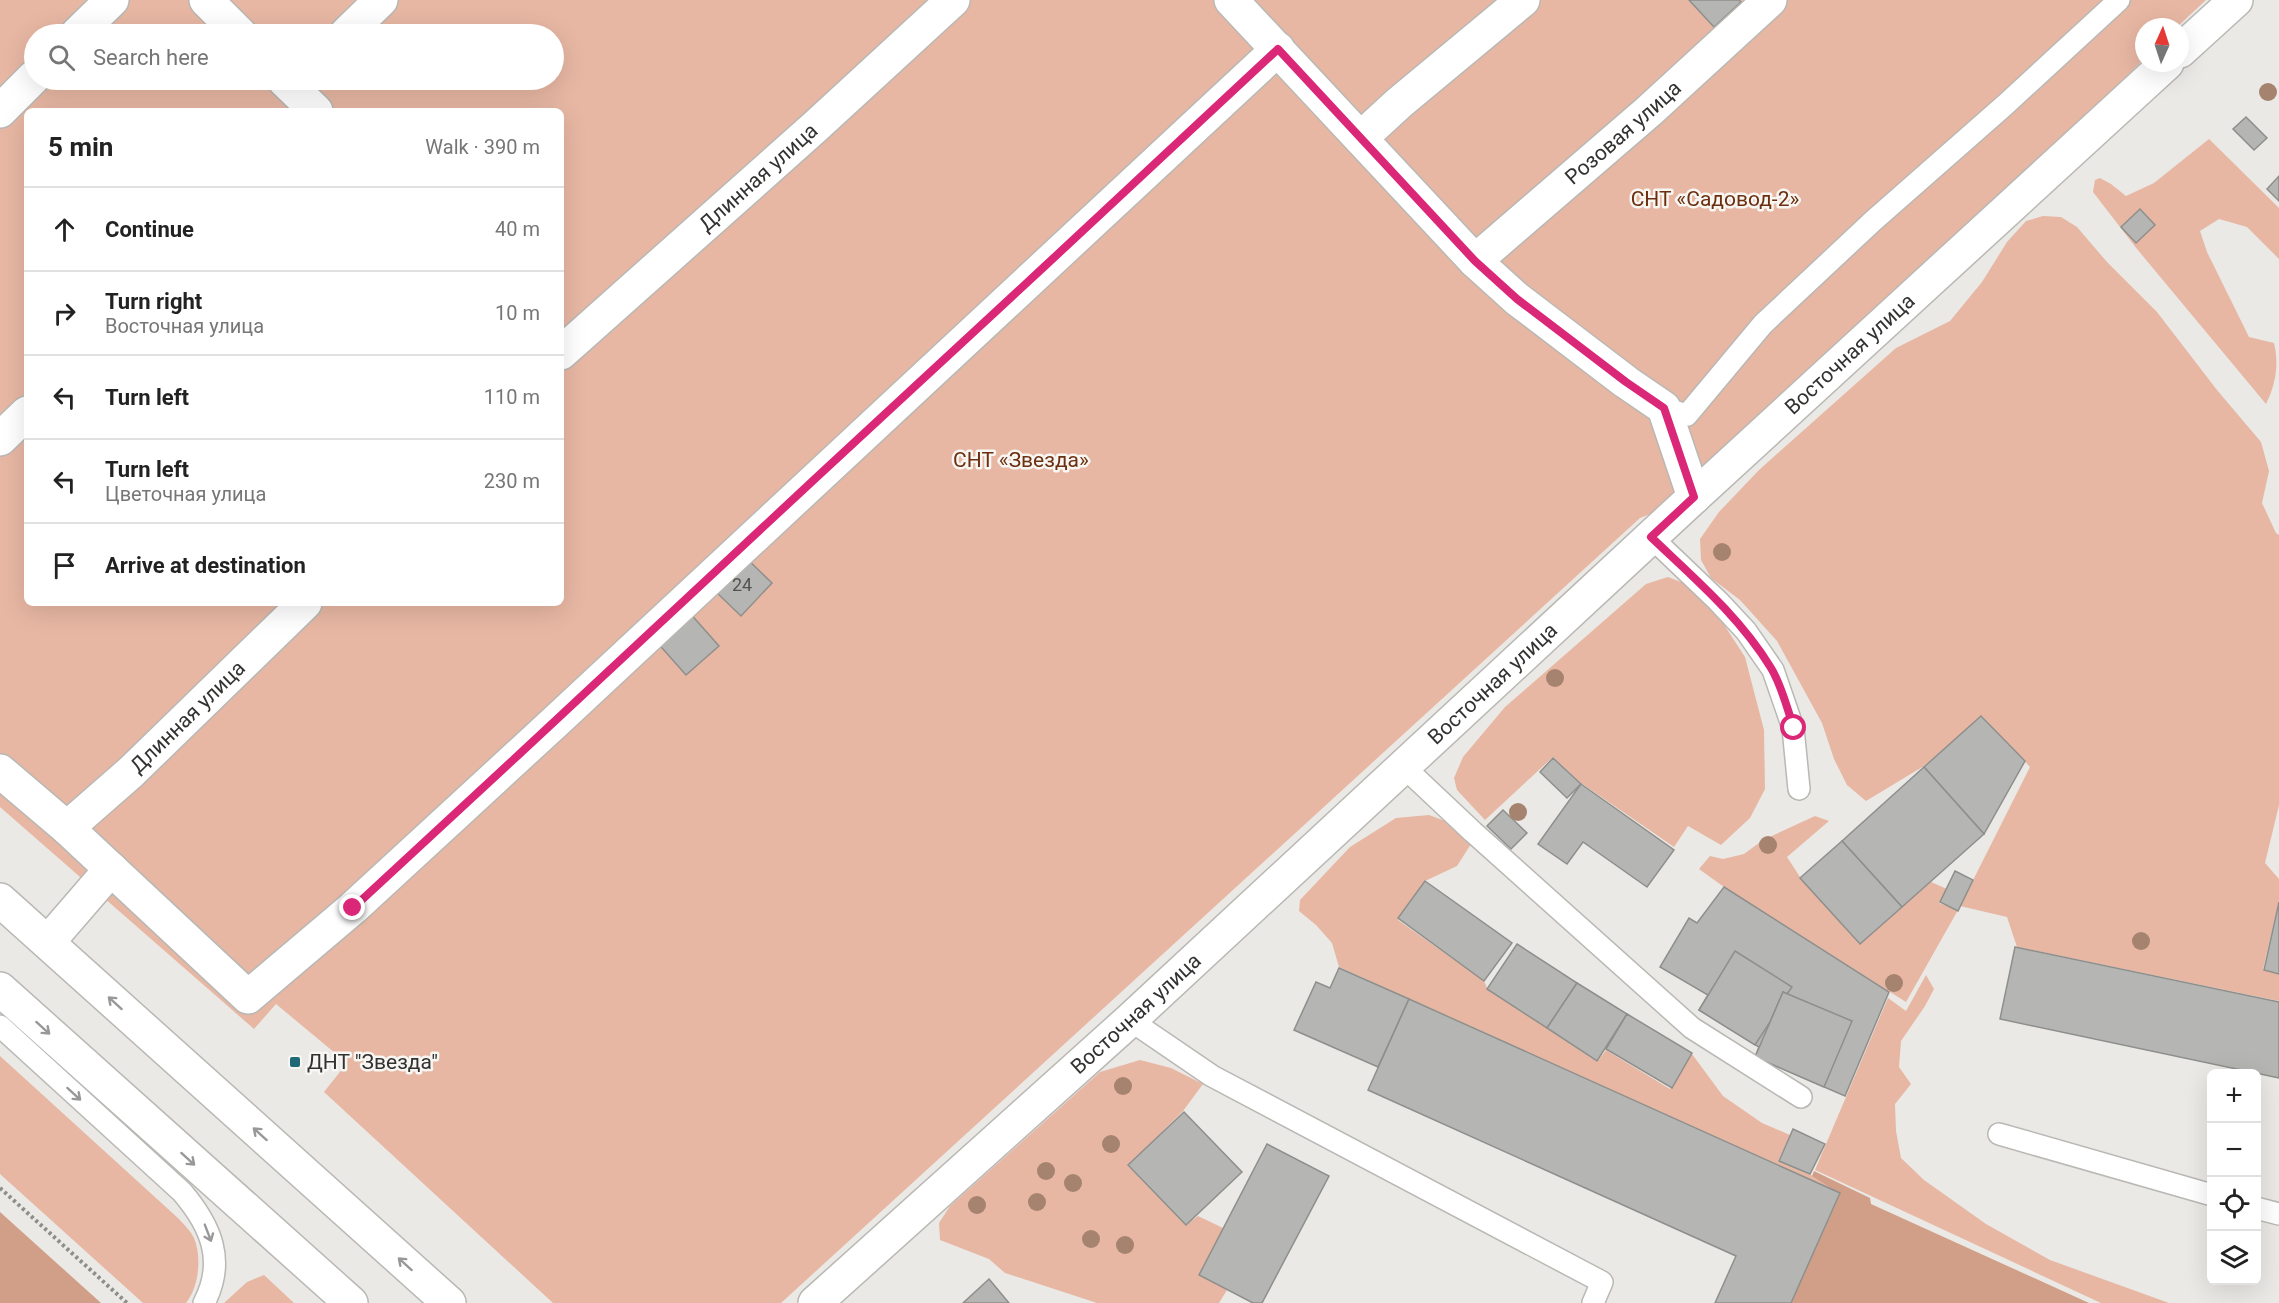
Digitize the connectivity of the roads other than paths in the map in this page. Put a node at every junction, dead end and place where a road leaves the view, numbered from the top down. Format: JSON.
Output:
{"nodes":[{"id":1,"x":112,"y":0,"type":"edge"},
{"id":2,"x":206,"y":0,"type":"edge"},
{"id":3,"x":381,"y":0,"type":"edge"},
{"id":4,"x":953,"y":0,"type":"edge"},
{"id":5,"x":1523,"y":0,"type":"edge"},
{"id":6,"x":1770,"y":0,"type":"edge"},
{"id":7,"x":2119,"y":0,"type":"edge"},
{"id":8,"x":2236,"y":0,"type":"edge"},
{"id":9,"x":1232,"y":1,"type":"edge"},
{"id":10,"x":87,"y":24,"type":"edge"},
{"id":11,"x":230,"y":24,"type":"edge"},
{"id":12,"x":356,"y":24,"type":"edge"},
{"id":13,"x":2189,"y":43,"type":"edge"},
{"id":14,"x":1278,"y":49,"type":"junction"},
{"id":15,"x":2158,"y":72,"type":"edge"},
{"id":16,"x":24,"y":87,"type":"edge"},
{"id":17,"x":295,"y":90,"type":"edge"},
{"id":18,"x":318,"y":90,"type":"edge"},
{"id":19,"x":314,"y":108,"type":"edge"},
{"id":20,"x":317,"y":108,"type":"edge"},
{"id":21,"x":0,"y":111,"type":"edge"},
{"id":22,"x":1361,"y":138,"type":"junction"},
{"id":23,"x":1475,"y":261,"type":"junction"},
{"id":24,"x":564,"y":350,"type":"edge"},
{"id":25,"x":1664,"y":408,"type":"junction"},
{"id":26,"x":24,"y":416,"type":"edge"},
{"id":27,"x":0,"y":439,"type":"edge"},
{"id":28,"x":1694,"y":497,"type":"junction"},
{"id":29,"x":1651,"y":537,"type":"junction"},
{"id":30,"x":302,"y":606,"type":"edge"},
{"id":31,"x":1404,"y":767,"type":"junction"},
{"id":32,"x":0,"y":771,"type":"edge"},
{"id":33,"x":1799,"y":789,"type":"dead end"},
{"id":34,"x":67,"y":828,"type":"junction"},
{"id":35,"x":111,"y":869,"type":"junction"},
{"id":36,"x":0,"y":900,"type":"edge"},
{"id":37,"x":48,"y":942,"type":"junction"},
{"id":38,"x":0,"y":988,"type":"edge"},
{"id":39,"x":1130,"y":1020,"type":"junction"},
{"id":40,"x":0,"y":1026,"type":"edge"},
{"id":41,"x":1802,"y":1098,"type":"dead end"},
{"id":42,"x":1999,"y":1134,"type":"dead end"},
{"id":43,"x":2207,"y":1194,"type":"edge"},
{"id":44,"x":2261,"y":1209,"type":"edge"},
{"id":45,"x":2279,"y":1214,"type":"edge"},
{"id":46,"x":204,"y":1303,"type":"edge"},
{"id":47,"x":351,"y":1303,"type":"edge"},
{"id":48,"x":449,"y":1303,"type":"edge"},
{"id":49,"x":814,"y":1303,"type":"edge"},
{"id":50,"x":1593,"y":1303,"type":"edge"}],
"edges":[{"from":1,"to":10,"type":"street"},
{"from":2,"to":11,"type":"street"},
{"from":3,"to":12,"type":"street"},
{"from":4,"to":24,"type":"street","name":"Длинная улица"},
{"from":5,"to":22,"type":"street"},
{"from":6,"to":23,"type":"street","name":"Розовая улица"},
{"from":7,"to":25,"type":"lane"},
{"from":8,"to":13,"type":"street"},
{"from":9,"to":14,"type":"street"},
{"from":14,"to":22,"type":"street"},
{"from":14,"to":35,"type":"street"},
{"from":15,"to":28,"type":"street","name":"Восточная улица"},
{"from":16,"to":21,"type":"street"},
{"from":17,"to":19,"type":"street"},
{"from":18,"to":20,"type":"street"},
{"from":22,"to":23,"type":"street"},
{"from":23,"to":25,"type":"street"},
{"from":25,"to":28,"type":"street"},
{"from":26,"to":27,"type":"street"},
{"from":28,"to":29,"type":"street","name":"Восточная улица"},
{"from":29,"to":31,"type":"street","name":"Восточная улица"},
{"from":29,"to":33,"type":"lane"},
{"from":30,"to":34,"type":"street","name":"Длинная улица"},
{"from":31,"to":39,"type":"street","name":"Восточная улица"},
{"from":31,"to":41,"type":"lane"},
{"from":32,"to":34,"type":"street"},
{"from":34,"to":35,"type":"street"},
{"from":35,"to":37,"type":"street"},
{"from":36,"to":37,"type":"street"},
{"from":48,"to":37,"type":"street","one_way":true},
{"from":38,"to":47,"type":"street","one_way":true},
{"from":39,"to":49,"type":"street","name":"Восточная улица"},
{"from":39,"to":50,"type":"lane"},
{"from":40,"to":46,"type":"lane","one_way":true},
{"from":42,"to":43,"type":"lane"},
{"from":44,"to":45,"type":"lane"}]}
